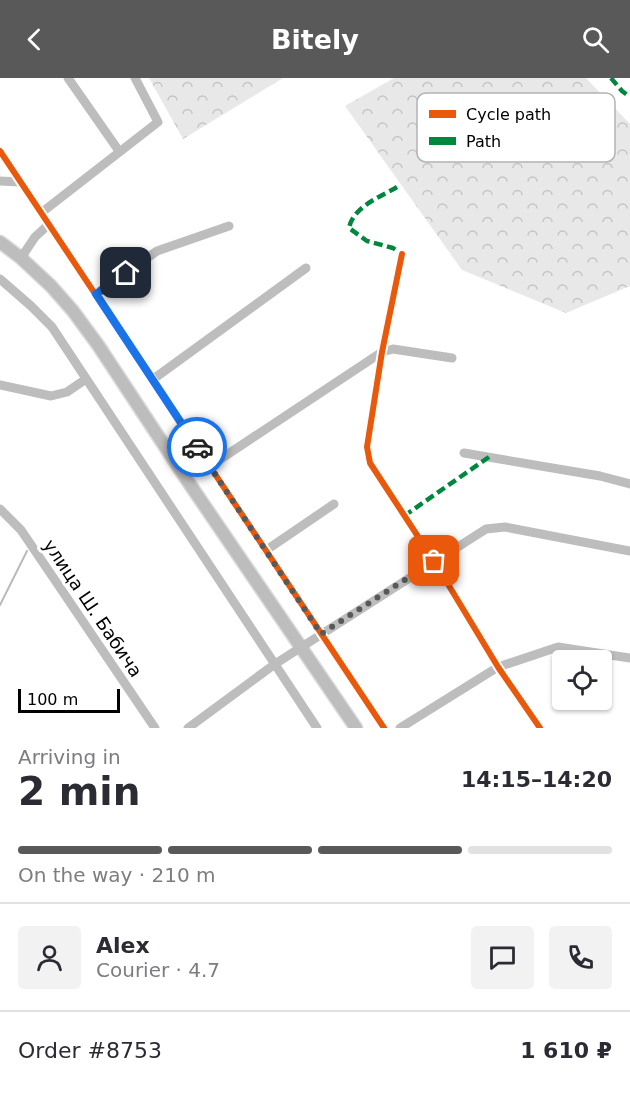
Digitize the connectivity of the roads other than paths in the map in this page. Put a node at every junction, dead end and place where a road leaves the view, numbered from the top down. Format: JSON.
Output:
{"nodes":[{"id":1,"x":68,"y":78,"type":"edge"},
{"id":2,"x":135,"y":78,"type":"edge"},
{"id":3,"x":120,"y":151,"type":"junction"},
{"id":4,"x":0,"y":152,"type":"edge"},
{"id":5,"x":0,"y":181,"type":"edge"},
{"id":6,"x":19,"y":183,"type":"junction"},
{"id":7,"x":41,"y":213,"type":"junction"},
{"id":8,"x":48,"y":225,"type":"junction"},
{"id":9,"x":229,"y":226,"type":"dead end"},
{"id":10,"x":0,"y":242,"type":"edge"},
{"id":11,"x":402,"y":255,"type":"dead end"},
{"id":12,"x":21,"y":258,"type":"junction"},
{"id":13,"x":306,"y":268,"type":"dead end"},
{"id":14,"x":0,"y":279,"type":"edge"},
{"id":15,"x":96,"y":294,"type":"junction"},
{"id":16,"x":382,"y":352,"type":"junction"},
{"id":17,"x":452,"y":358,"type":"dead end"},
{"id":18,"x":86,"y":379,"type":"junction"},
{"id":19,"x":152,"y":380,"type":"junction"},
{"id":20,"x":0,"y":385,"type":"edge"},
{"id":21,"x":464,"y":453,"type":"dead end"},
{"id":22,"x":210,"y":466,"type":"junction"},
{"id":23,"x":630,"y":484,"type":"edge"},
{"id":24,"x":334,"y":504,"type":"dead end"},
{"id":25,"x":0,"y":509,"type":"edge"},
{"id":26,"x":265,"y":551,"type":"junction"},
{"id":27,"x":630,"y":551,"type":"edge"},
{"id":28,"x":434,"y":561,"type":"junction"},
{"id":29,"x":321,"y":634,"type":"junction"},
{"id":30,"x":301,"y":648,"type":"junction"},
{"id":31,"x":630,"y":658,"type":"edge"},
{"id":32,"x":275,"y":664,"type":"junction"},
{"id":33,"x":498,"y":667,"type":"junction"},
{"id":34,"x":155,"y":728,"type":"edge"},
{"id":35,"x":188,"y":728,"type":"edge"},
{"id":36,"x":317,"y":728,"type":"edge"},
{"id":37,"x":356,"y":728,"type":"edge"},
{"id":38,"x":384,"y":728,"type":"edge"},
{"id":39,"x":400,"y":728,"type":"edge"},
{"id":40,"x":540,"y":728,"type":"edge"}],
"edges":[{"from":1,"to":3,"type":"street"},
{"from":2,"to":3,"type":"street"},
{"from":3,"to":7,"type":"street"},
{"from":4,"to":6,"type":"street"},
{"from":5,"to":6,"type":"street"},
{"from":6,"to":7,"type":"street"},
{"from":7,"to":8,"type":"street"},
{"from":8,"to":12,"type":"street"},
{"from":8,"to":15,"type":"street"},
{"from":9,"to":15,"type":"street"},
{"from":10,"to":12,"type":"main road"},
{"from":11,"to":16,"type":"street"},
{"from":12,"to":30,"type":"main road"},
{"from":13,"to":19,"type":"street"},
{"from":14,"to":18,"type":"street"},
{"from":15,"to":19,"type":"street"},
{"from":16,"to":17,"type":"street"},
{"from":16,"to":22,"type":"street"},
{"from":16,"to":28,"type":"street"},
{"from":18,"to":20,"type":"street"},
{"from":18,"to":32,"type":"street"},
{"from":19,"to":22,"type":"street"},
{"from":21,"to":23,"type":"street"},
{"from":22,"to":26,"type":"street"},
{"from":24,"to":26,"type":"street"},
{"from":25,"to":34,"type":"street","name":"улица Ш. Бабича"},
{"from":26,"to":29,"type":"street"},
{"from":27,"to":28,"type":"street"},
{"from":28,"to":29,"type":"street"},
{"from":28,"to":33,"type":"street"},
{"from":29,"to":30,"type":"street"},
{"from":29,"to":38,"type":"street"},
{"from":30,"to":32,"type":"street"},
{"from":30,"to":37,"type":"main road"},
{"from":31,"to":33,"type":"street"},
{"from":32,"to":35,"type":"street"},
{"from":32,"to":36,"type":"street"},
{"from":33,"to":39,"type":"street"},
{"from":33,"to":40,"type":"street"}]}
